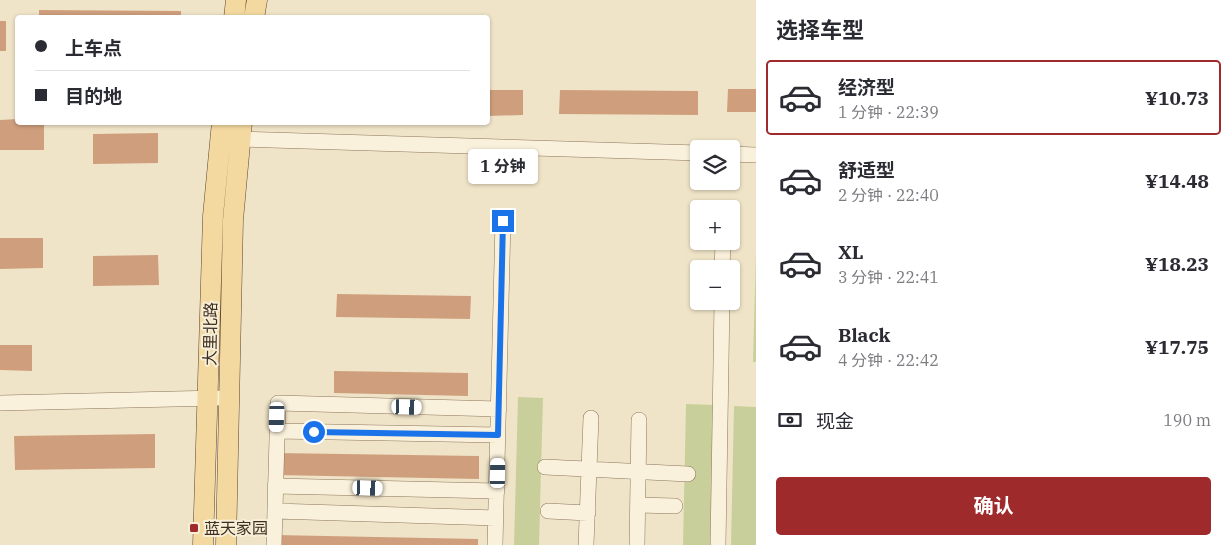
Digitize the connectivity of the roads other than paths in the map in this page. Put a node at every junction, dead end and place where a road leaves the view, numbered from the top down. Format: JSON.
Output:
{"nodes":[{"id":1,"x":236,"y":0,"type":"edge"},
{"id":2,"x":257,"y":0,"type":"edge"},
{"id":3,"x":234,"y":15,"type":"edge"},
{"id":4,"x":254,"y":15,"type":"edge"},
{"id":5,"x":222,"y":125,"type":"edge"},
{"id":6,"x":241,"y":131,"type":"edge"},
{"id":7,"x":690,"y":153,"type":"edge"},
{"id":8,"x":740,"y":154,"type":"edge"},
{"id":9,"x":756,"y":155,"type":"edge"},
{"id":10,"x":503,"y":221,"type":"dead end"},
{"id":11,"x":722,"y":310,"type":"edge"},
{"id":12,"x":208,"y":398,"type":"junction"},
{"id":13,"x":228,"y":398,"type":"junction"},
{"id":14,"x":0,"y":403,"type":"edge"},
{"id":15,"x":499,"y":409,"type":"junction"},
{"id":16,"x":591,"y":418,"type":"dead end"},
{"id":17,"x":639,"y":420,"type":"dead end"},
{"id":18,"x":277,"y":431,"type":"junction"},
{"id":19,"x":498,"y":435,"type":"junction"},
{"id":20,"x":545,"y":468,"type":"dead end"},
{"id":21,"x":589,"y":470,"type":"junction"},
{"id":22,"x":638,"y":472,"type":"junction"},
{"id":23,"x":688,"y":474,"type":"dead end"},
{"id":24,"x":276,"y":486,"type":"junction"},
{"id":25,"x":497,"y":492,"type":"junction"},
{"id":26,"x":638,"y":505,"type":"junction"},
{"id":27,"x":675,"y":506,"type":"dead end"},
{"id":28,"x":275,"y":511,"type":"junction"},
{"id":29,"x":548,"y":511,"type":"dead end"},
{"id":30,"x":588,"y":512,"type":"junction"},
{"id":31,"x":496,"y":518,"type":"junction"},
{"id":32,"x":203,"y":545,"type":"edge"},
{"id":33,"x":226,"y":545,"type":"edge"},
{"id":34,"x":274,"y":545,"type":"edge"},
{"id":35,"x":496,"y":545,"type":"edge"},
{"id":36,"x":586,"y":545,"type":"edge"},
{"id":37,"x":637,"y":545,"type":"edge"},
{"id":38,"x":718,"y":545,"type":"edge"}],
"edges":[{"from":1,"to":3,"type":"main road"},
{"from":2,"to":4,"type":"main road"},
{"from":5,"to":12,"type":"main road","name":"大里北路"},
{"from":6,"to":7,"type":"street"},
{"from":6,"to":13,"type":"main road","name":"大里北路"},
{"from":8,"to":9,"type":"street"},
{"from":10,"to":15,"type":"street"},
{"from":11,"to":38,"type":"street"},
{"from":12,"to":13,"type":"street"},
{"from":12,"to":14,"type":"street"},
{"from":12,"to":32,"type":"main road","name":"大里北路"},
{"from":13,"to":33,"type":"main road","name":"大里北路"},
{"from":15,"to":18,"type":"street"},
{"from":15,"to":19,"type":"street"},
{"from":16,"to":21,"type":"street"},
{"from":17,"to":22,"type":"street"},
{"from":18,"to":19,"type":"street"},
{"from":18,"to":24,"type":"street"},
{"from":19,"to":25,"type":"street"},
{"from":20,"to":21,"type":"street"},
{"from":21,"to":22,"type":"street"},
{"from":21,"to":30,"type":"street"},
{"from":22,"to":23,"type":"street"},
{"from":22,"to":26,"type":"street"},
{"from":24,"to":25,"type":"street"},
{"from":24,"to":28,"type":"street"},
{"from":25,"to":31,"type":"street"},
{"from":26,"to":27,"type":"street"},
{"from":26,"to":37,"type":"street"},
{"from":28,"to":31,"type":"street"},
{"from":28,"to":34,"type":"street"},
{"from":29,"to":30,"type":"street"},
{"from":30,"to":36,"type":"street"},
{"from":31,"to":35,"type":"street"}]}
